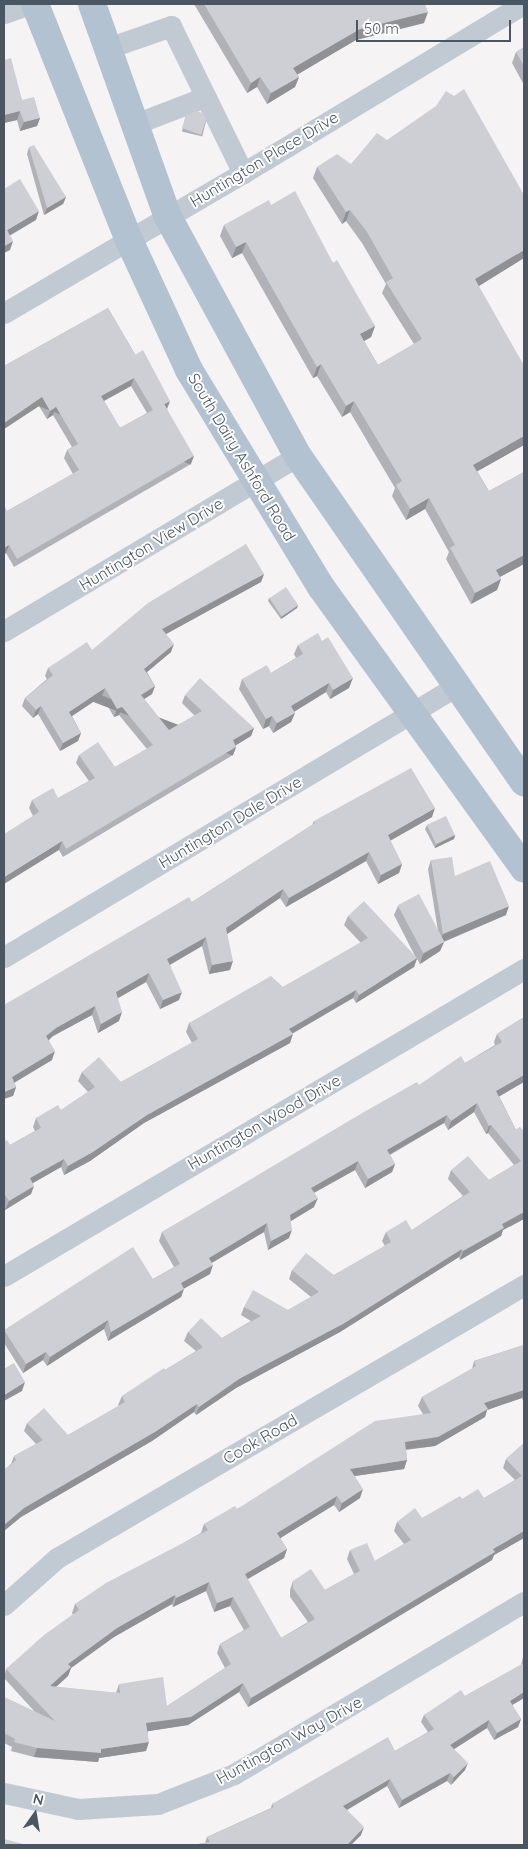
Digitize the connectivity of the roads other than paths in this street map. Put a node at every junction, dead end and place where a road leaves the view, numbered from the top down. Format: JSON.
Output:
{"nodes":[{"id":1,"x":30,"y":4,"type":"edge"},
{"id":2,"x":35,"y":4,"type":"edge"},
{"id":3,"x":92,"y":4,"type":"edge"},
{"id":4,"x":523,"y":4,"type":"edge"},
{"id":5,"x":4,"y":13,"type":"edge"},
{"id":6,"x":108,"y":48,"type":"junction"},
{"id":7,"x":205,"y":97,"type":"junction"},
{"id":8,"x":135,"y":124,"type":"junction"},
{"id":9,"x":243,"y":173,"type":"junction"},
{"id":10,"x":168,"y":217,"type":"junction"},
{"id":11,"x":128,"y":240,"type":"junction"},
{"id":12,"x":4,"y":313,"type":"edge"},
{"id":13,"x":298,"y":456,"type":"junction"},
{"id":14,"x":255,"y":482,"type":"junction"},
{"id":15,"x":4,"y":631,"type":"edge"},
{"id":16,"x":456,"y":687,"type":"junction"},
{"id":17,"x":411,"y":714,"type":"junction"},
{"id":18,"x":524,"y":782,"type":"edge"},
{"id":19,"x":524,"y":868,"type":"edge"},
{"id":20,"x":4,"y":957,"type":"edge"},
{"id":21,"x":524,"y":969,"type":"edge"},
{"id":22,"x":4,"y":1276,"type":"edge"},
{"id":23,"x":524,"y":1285,"type":"edge"},
{"id":24,"x":524,"y":1602,"type":"edge"},
{"id":25,"x":4,"y":1605,"type":"edge"},
{"id":26,"x":4,"y":1793,"type":"edge"}],
"edges":[{"from":1,"to":5,"type":"street"},
{"from":2,"to":11,"type":"main road","name":"South Dairy Ashford Road"},
{"from":3,"to":6,"type":"main road"},
{"from":4,"to":9,"type":"street","name":"Huntington Place Drive"},
{"from":6,"to":7,"type":"street"},
{"from":6,"to":8,"type":"main road"},
{"from":7,"to":8,"type":"street"},
{"from":7,"to":9,"type":"street"},
{"from":8,"to":10,"type":"main road"},
{"from":9,"to":10,"type":"street","name":"Huntington Place Drive"},
{"from":10,"to":11,"type":"street","name":"Huntington Place Drive"},
{"from":10,"to":13,"type":"main road"},
{"from":11,"to":12,"type":"street","name":"Huntington Place Drive"},
{"from":11,"to":14,"type":"main road","name":"South Dairy Ashford Road"},
{"from":13,"to":14,"type":"street","name":"Huntington View Drive"},
{"from":13,"to":16,"type":"main road"},
{"from":14,"to":15,"type":"street","name":"Huntington View Drive"},
{"from":14,"to":17,"type":"main road","name":"South Dairy Ashford Road"},
{"from":16,"to":17,"type":"street","name":"Huntington Dale Drive"},
{"from":16,"to":18,"type":"main road"},
{"from":17,"to":19,"type":"main road","name":"South Dairy Ashford Road"},
{"from":17,"to":20,"type":"street","name":"Huntington Dale Drive"},
{"from":21,"to":22,"type":"street","name":"Huntington Wood Drive"},
{"from":23,"to":25,"type":"street","name":"Cook Road"},
{"from":24,"to":26,"type":"street","name":"Huntington Way Drive"}]}
